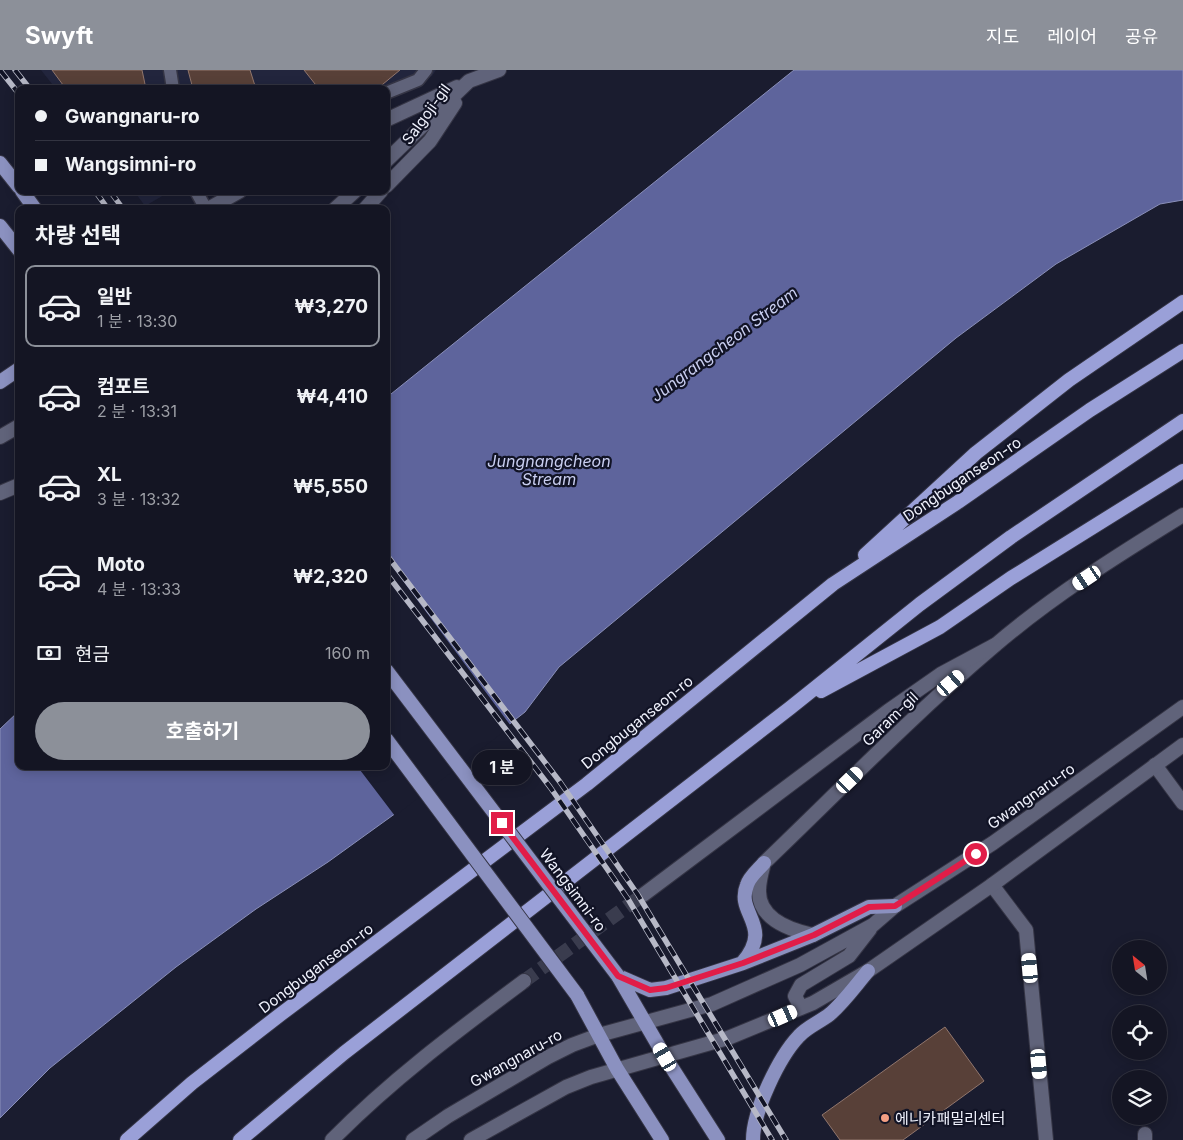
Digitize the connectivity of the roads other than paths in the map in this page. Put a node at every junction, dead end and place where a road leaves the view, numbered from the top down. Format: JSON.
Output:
{"nodes":[{"id":1,"x":170,"y":70,"type":"edge"},
{"id":2,"x":426,"y":70,"type":"edge"},
{"id":3,"x":499,"y":70,"type":"edge"},
{"id":4,"x":472,"y":76,"type":"edge"},
{"id":5,"x":172,"y":85,"type":"edge"},
{"id":6,"x":390,"y":91,"type":"edge"},
{"id":7,"x":390,"y":118,"type":"edge"},
{"id":8,"x":390,"y":157,"type":"edge"},
{"id":9,"x":0,"y":163,"type":"edge"},
{"id":10,"x":15,"y":182,"type":"edge"},
{"id":11,"x":390,"y":182,"type":"edge"},
{"id":12,"x":233,"y":195,"type":"edge"},
{"id":13,"x":351,"y":195,"type":"edge"},
{"id":14,"x":377,"y":195,"type":"edge"},
{"id":15,"x":214,"y":205,"type":"edge"},
{"id":16,"x":339,"y":205,"type":"edge"},
{"id":17,"x":368,"y":205,"type":"edge"},
{"id":18,"x":0,"y":226,"type":"edge"},
{"id":19,"x":15,"y":245,"type":"edge"},
{"id":20,"x":1183,"y":302,"type":"edge"},
{"id":21,"x":1183,"y":351,"type":"edge"},
{"id":22,"x":15,"y":372,"type":"edge"},
{"id":23,"x":0,"y":382,"type":"edge"},
{"id":24,"x":1183,"y":421,"type":"edge"},
{"id":25,"x":15,"y":429,"type":"edge"},
{"id":26,"x":0,"y":438,"type":"edge"},
{"id":27,"x":1183,"y":471,"type":"edge"},
{"id":28,"x":15,"y":486,"type":"edge"},
{"id":29,"x":0,"y":493,"type":"edge"},
{"id":30,"x":1183,"y":515,"type":"edge"},
{"id":31,"x":833,"y":584,"type":"junction"},
{"id":32,"x":995,"y":645,"type":"junction"},
{"id":33,"x":390,"y":675,"type":"edge"},
{"id":34,"x":1183,"y":707,"type":"edge"},
{"id":35,"x":790,"y":708,"type":"junction"},
{"id":36,"x":390,"y":744,"type":"edge"},
{"id":37,"x":1183,"y":745,"type":"edge"},
{"id":38,"x":1155,"y":765,"type":"junction"},
{"id":39,"x":1183,"y":803,"type":"edge"},
{"id":40,"x":764,"y":863,"type":"junction"},
{"id":41,"x":992,"y":884,"type":"junction"},
{"id":42,"x":643,"y":895,"type":"tunnel mouth"},
{"id":43,"x":895,"y":906,"type":"junction"},
{"id":44,"x":873,"y":925,"type":"junction"},
{"id":45,"x":814,"y":935,"type":"junction"},
{"id":46,"x":743,"y":963,"type":"junction"},
{"id":47,"x":868,"y":971,"type":"junction"},
{"id":48,"x":618,"y":976,"type":"junction"},
{"id":49,"x":524,"y":981,"type":"tunnel mouth"},
{"id":50,"x":801,"y":1008,"type":"junction"},
{"id":51,"x":646,"y":1023,"type":"junction"},
{"id":52,"x":599,"y":1035,"type":"junction"},
{"id":53,"x":665,"y":1057,"type":"junction"},
{"id":54,"x":617,"y":1069,"type":"junction"},
{"id":55,"x":127,"y":1140,"type":"edge"},
{"id":56,"x":240,"y":1140,"type":"edge"},
{"id":57,"x":332,"y":1140,"type":"edge"},
{"id":58,"x":413,"y":1140,"type":"edge"},
{"id":59,"x":471,"y":1140,"type":"edge"},
{"id":60,"x":662,"y":1140,"type":"edge"},
{"id":61,"x":718,"y":1140,"type":"edge"},
{"id":62,"x":753,"y":1140,"type":"edge"},
{"id":63,"x":1046,"y":1140,"type":"edge"}],
"edges":[{"from":1,"to":5,"type":"lane"},
{"from":2,"to":6,"type":"lane"},
{"from":3,"to":4,"type":"main road","name":"Salgoji-gil"},
{"from":4,"to":7,"type":"main road"},
{"from":4,"to":8,"type":"main road","name":"Salgoji-gil"},
{"from":4,"to":11,"type":"main road","name":"Salgoji-gil"},
{"from":9,"to":10,"type":"main road"},
{"from":12,"to":15,"type":"main road"},
{"from":13,"to":16,"type":"main road"},
{"from":14,"to":17,"type":"main road"},
{"from":18,"to":19,"type":"main road"},
{"from":20,"to":31,"type":"highway"},
{"from":21,"to":31,"type":"highway","name":"Dongbuganseon-ro"},
{"from":22,"to":23,"type":"main road"},
{"from":24,"to":35,"type":"highway"},
{"from":25,"to":26,"type":"main road"},
{"from":27,"to":35,"type":"highway"},
{"from":28,"to":29,"type":"main road"},
{"from":30,"to":32,"type":"main road","name":"Garam-gil"},
{"from":31,"to":55,"type":"highway","name":"Dongbuganseon-ro"},
{"from":32,"to":40,"type":"main road","name":"Garam-gil"},
{"from":32,"to":42,"type":"main road"},
{"from":33,"to":48,"type":"main road","name":"Wangsimni-ro","bridge":true},
{"from":34,"to":43,"type":"main road","name":"Gwangnaru-ro"},
{"from":35,"to":56,"type":"highway"},
{"from":36,"to":52,"type":"main road","bridge":true},
{"from":37,"to":38,"type":"main road"},
{"from":38,"to":39,"type":"main road"},
{"from":38,"to":41,"type":"main road"},
{"from":40,"to":45,"type":"main road"},
{"from":40,"to":46,"type":"main road"},
{"from":41,"to":47,"type":"main road"},
{"from":41,"to":63,"type":"main road"},
{"from":43,"to":44,"type":"main road","name":"Gwangnaru-ro"},
{"from":43,"to":45,"type":"main road"},
{"from":44,"to":50,"type":"main road"},
{"from":44,"to":51,"type":"main road","name":"Gwangnaru-ro"},
{"from":45,"to":46,"type":"main road"},
{"from":46,"to":48,"type":"main road"},
{"from":47,"to":50,"type":"main road"},
{"from":47,"to":62,"type":"main road"},
{"from":48,"to":51,"type":"main road","name":"Wangsimni-ro"},
{"from":49,"to":57,"type":"main road"},
{"from":50,"to":53,"type":"main road"},
{"from":51,"to":52,"type":"main road","name":"Gwangnaru-ro"},
{"from":51,"to":53,"type":"main road","name":"Wangsimni-ro"},
{"from":52,"to":54,"type":"main road"},
{"from":52,"to":58,"type":"main road","name":"Gwangnaru-ro"},
{"from":53,"to":54,"type":"main road"},
{"from":53,"to":61,"type":"main road","name":"Wangsimni-ro"},
{"from":54,"to":59,"type":"main road"},
{"from":54,"to":60,"type":"main road"}]}
